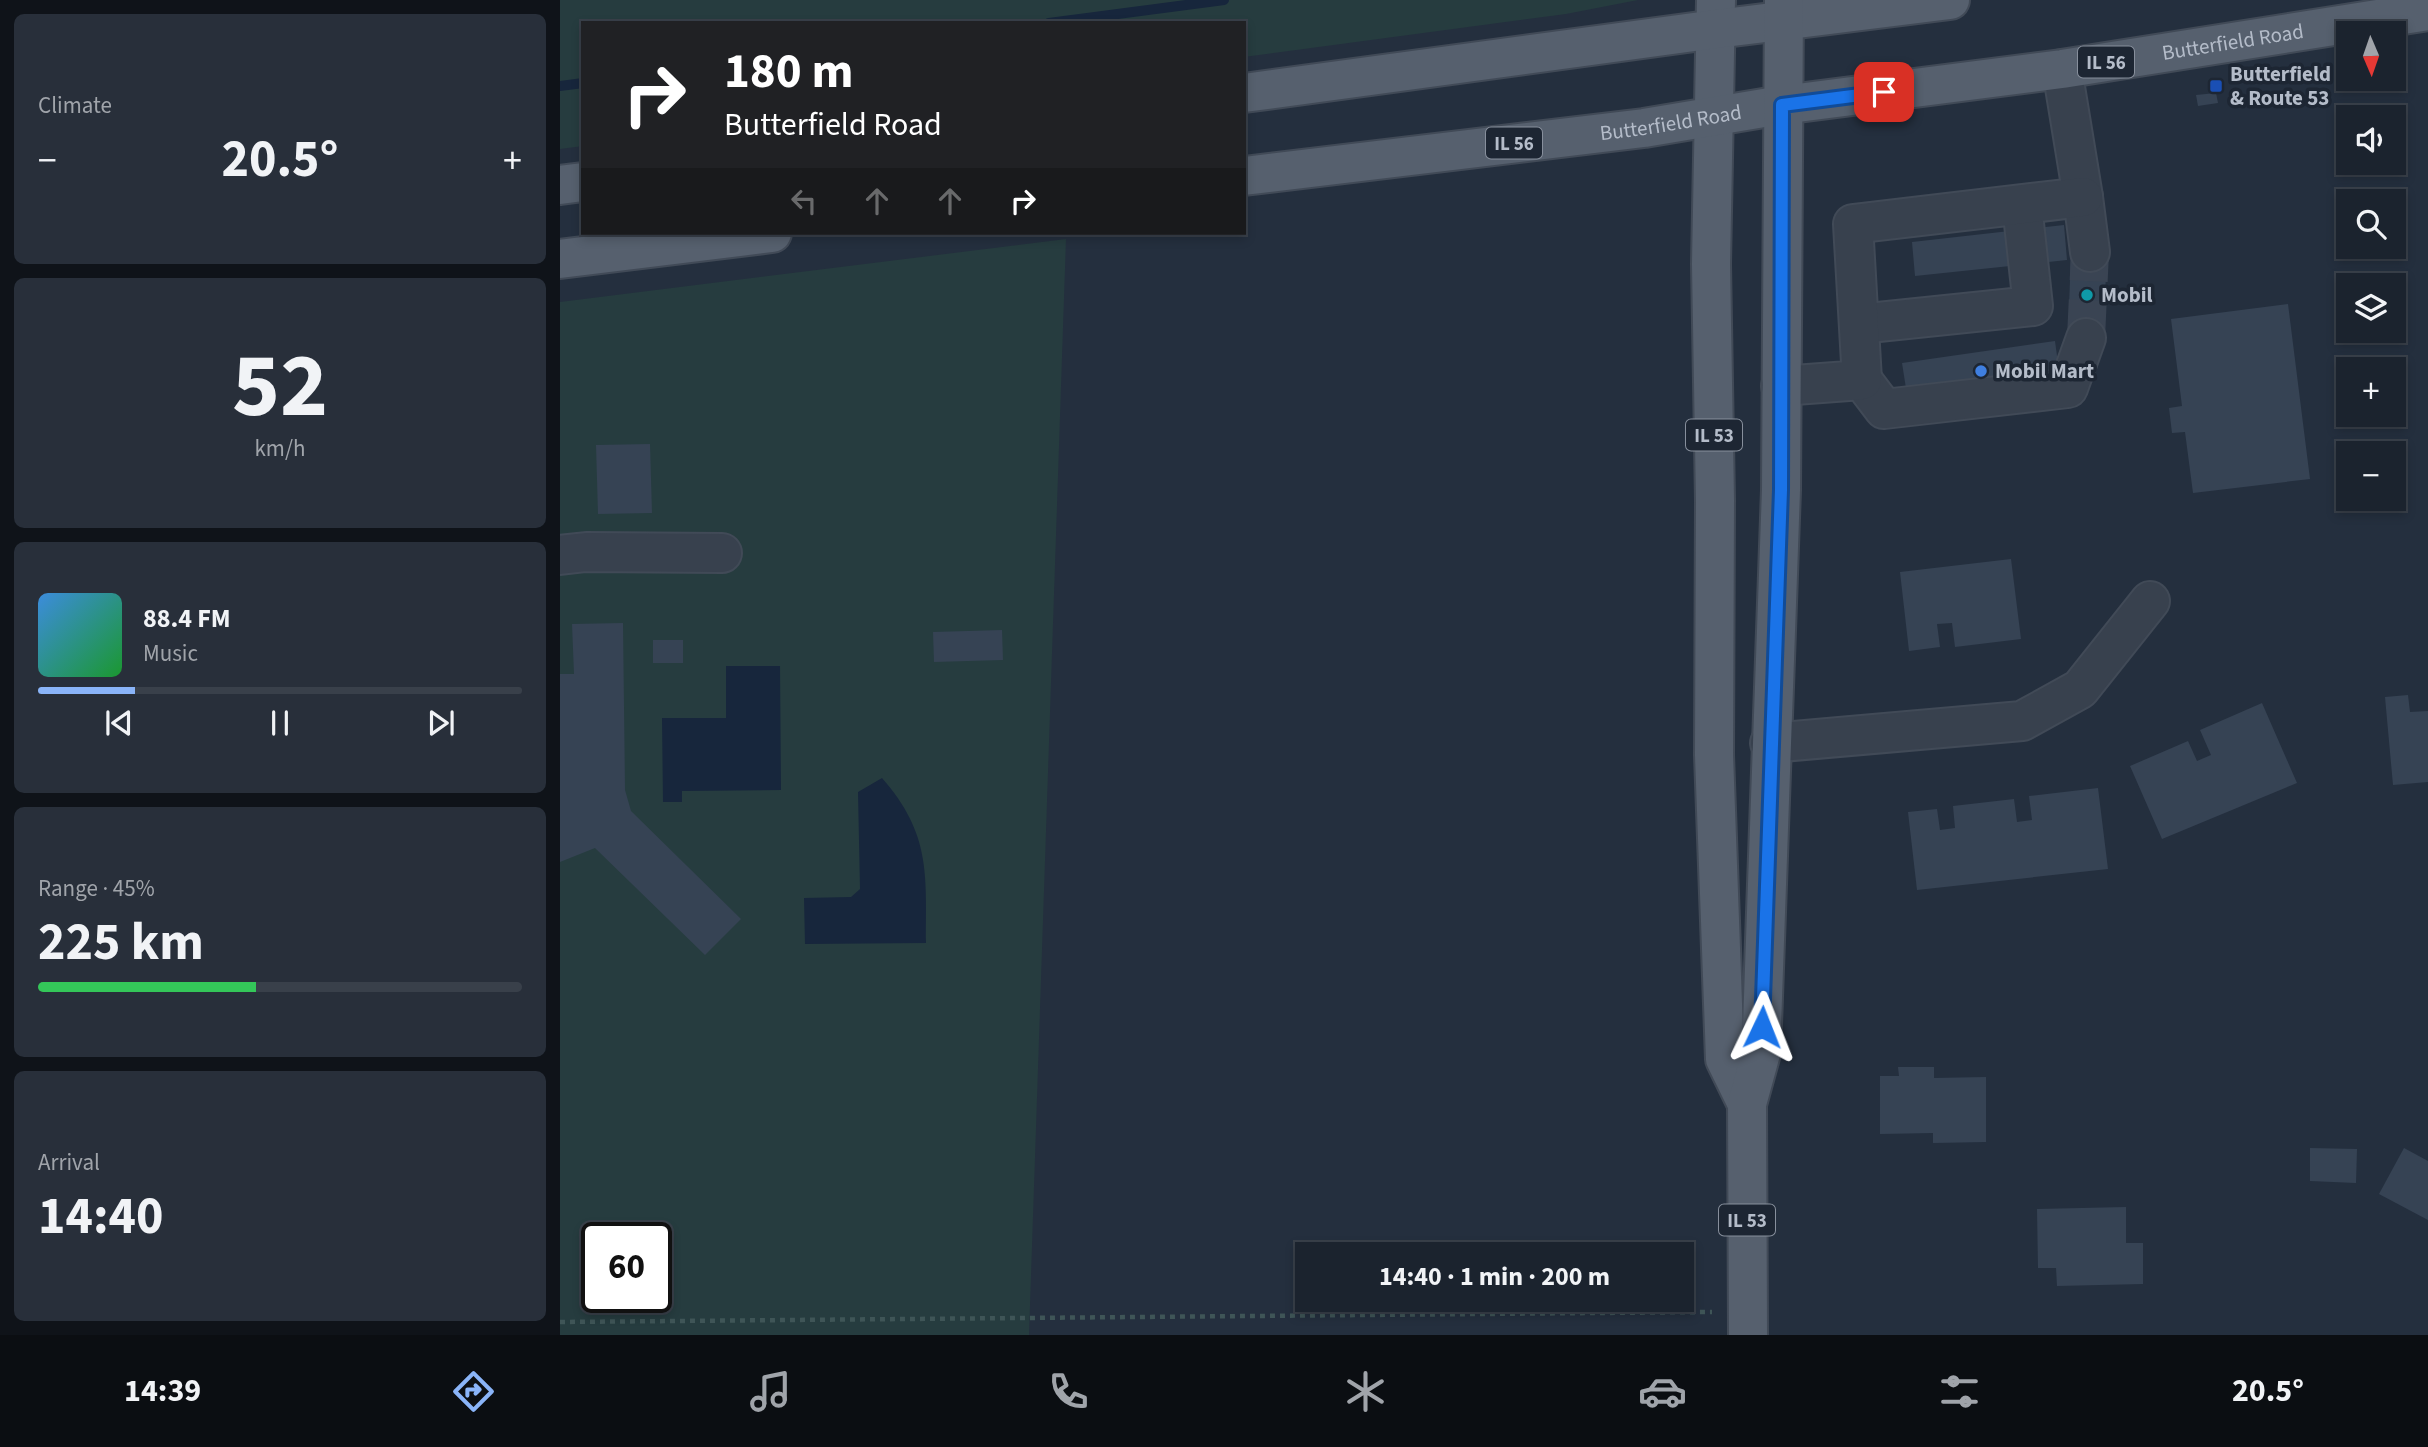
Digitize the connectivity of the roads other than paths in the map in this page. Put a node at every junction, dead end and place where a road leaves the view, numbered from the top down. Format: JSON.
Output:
{"nodes":[{"id":1,"x":1950,"y":0,"type":"edge"},
{"id":2,"x":1784,"y":11,"type":"edge"},
{"id":3,"x":2428,"y":11,"type":"edge"},
{"id":4,"x":1716,"y":14,"type":"edge"},
{"id":5,"x":2062,"y":69,"type":"junction"},
{"id":6,"x":1246,"y":93,"type":"edge"},
{"id":7,"x":1782,"y":105,"type":"junction"},
{"id":8,"x":1714,"y":116,"type":"junction"},
{"id":9,"x":1246,"y":176,"type":"edge"},
{"id":10,"x":581,"y":182,"type":"edge"},
{"id":11,"x":560,"y":185,"type":"edge"},
{"id":12,"x":2083,"y":197,"type":"junction"},
{"id":13,"x":2022,"y":205,"type":"junction"},
{"id":14,"x":755,"y":235,"type":"edge"},
{"id":15,"x":2090,"y":252,"type":"tunnel mouth"},
{"id":16,"x":560,"y":258,"type":"edge"},
{"id":17,"x":1859,"y":324,"type":"junction"},
{"id":18,"x":2086,"y":338,"type":"tunnel mouth"},
{"id":19,"x":1862,"y":380,"type":"junction"},
{"id":20,"x":1781,"y":386,"type":"junction"},
{"id":21,"x":722,"y":553,"type":"dead end"},
{"id":22,"x":560,"y":555,"type":"edge"},
{"id":23,"x":2150,"y":601,"type":"dead end"},
{"id":24,"x":1770,"y":743,"type":"junction"},
{"id":25,"x":1746,"y":1104,"type":"junction"},
{"id":26,"x":1748,"y":1323,"type":"edge"}],
"edges":[{"from":1,"to":2,"type":"main road"},
{"from":2,"to":4,"type":"main road"},
{"from":2,"to":7,"type":"main road","number":"IL 53"},
{"from":3,"to":5,"type":"main road","name":"Butterfield Road","number":"IL 56"},
{"from":4,"to":6,"type":"main road"},
{"from":4,"to":8,"type":"main road","number":"IL 53"},
{"from":5,"to":7,"type":"main road","name":"Butterfield Road","number":"IL 56"},
{"from":5,"to":12,"type":"lane"},
{"from":7,"to":8,"type":"main road","name":"Butterfield Road","number":"IL 56"},
{"from":7,"to":20,"type":"main road","number":"IL 53"},
{"from":8,"to":9,"type":"main road","name":"Butterfield Road","number":"IL 56"},
{"from":8,"to":25,"type":"main road","number":"IL 53"},
{"from":10,"to":11,"type":"main road"},
{"from":12,"to":13,"type":"lane"},
{"from":12,"to":15,"type":"lane"},
{"from":13,"to":17,"type":"lane"},
{"from":13,"to":17,"type":"lane"},
{"from":14,"to":16,"type":"main road"},
{"from":17,"to":19,"type":"lane"},
{"from":18,"to":19,"type":"lane"},
{"from":19,"to":20,"type":"lane"},
{"from":20,"to":24,"type":"main road","number":"IL 53"},
{"from":21,"to":22,"type":"lane"},
{"from":23,"to":24,"type":"lane"},
{"from":24,"to":25,"type":"main road","number":"IL 53"},
{"from":25,"to":26,"type":"main road","number":"IL 53"}]}
